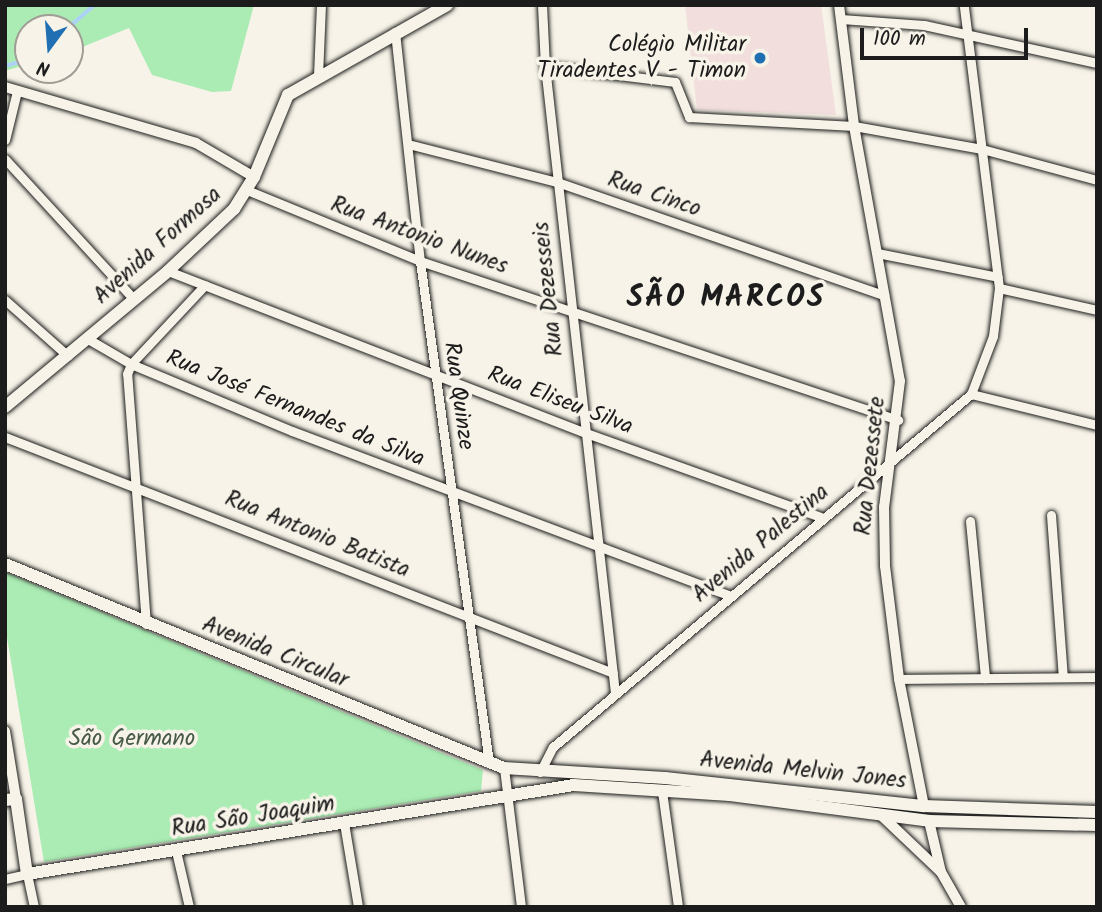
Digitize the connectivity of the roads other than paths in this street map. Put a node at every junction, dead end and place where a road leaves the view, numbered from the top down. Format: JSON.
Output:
{"nodes":[{"id":1,"x":321,"y":5,"type":"edge"},
{"id":2,"x":447,"y":5,"type":"edge"},
{"id":3,"x":542,"y":5,"type":"edge"},
{"id":4,"x":839,"y":5,"type":"edge"},
{"id":5,"x":964,"y":5,"type":"edge"},
{"id":6,"x":841,"y":19,"type":"junction"},
{"id":7,"x":395,"y":33,"type":"junction"},
{"id":8,"x":966,"y":33,"type":"junction"},
{"id":9,"x":1097,"y":63,"type":"edge"},
{"id":10,"x":545,"y":66,"type":"junction"},
{"id":11,"x":318,"y":76,"type":"junction"},
{"id":12,"x":5,"y":87,"type":"edge"},
{"id":13,"x":17,"y":90,"type":"junction"},
{"id":14,"x":854,"y":126,"type":"junction"},
{"id":15,"x":5,"y":140,"type":"edge"},
{"id":16,"x":408,"y":144,"type":"junction"},
{"id":17,"x":982,"y":149,"type":"junction"},
{"id":18,"x":5,"y":159,"type":"edge"},
{"id":19,"x":254,"y":177,"type":"junction"},
{"id":20,"x":1097,"y":180,"type":"edge"},
{"id":21,"x":557,"y":182,"type":"junction"},
{"id":22,"x":247,"y":190,"type":"junction"},
{"id":23,"x":877,"y":253,"type":"junction"},
{"id":24,"x":420,"y":261,"type":"junction"},
{"id":25,"x":168,"y":271,"type":"junction"},
{"id":26,"x":998,"y":276,"type":"junction"},
{"id":27,"x":205,"y":285,"type":"junction"},
{"id":28,"x":999,"y":288,"type":"junction"},
{"id":29,"x":884,"y":295,"type":"junction"},
{"id":30,"x":133,"y":298,"type":"junction"},
{"id":31,"x":5,"y":300,"type":"edge"},
{"id":32,"x":1097,"y":310,"type":"edge"},
{"id":33,"x":571,"y":311,"type":"junction"},
{"id":34,"x":88,"y":339,"type":"junction"},
{"id":35,"x":68,"y":356,"type":"junction"},
{"id":36,"x":131,"y":364,"type":"junction"},
{"id":37,"x":435,"y":373,"type":"junction"},
{"id":38,"x":971,"y":394,"type":"junction"},
{"id":39,"x":5,"y":407,"type":"edge"},
{"id":40,"x":898,"y":420,"type":"junction"},
{"id":41,"x":1097,"y":425,"type":"edge"},
{"id":42,"x":586,"y":433,"type":"junction"},
{"id":43,"x":5,"y":437,"type":"edge"},
{"id":44,"x":889,"y":467,"type":"junction"},
{"id":45,"x":136,"y":484,"type":"junction"},
{"id":46,"x":453,"y":492,"type":"junction"},
{"id":47,"x":1051,"y":515,"type":"dead end"},
{"id":48,"x":821,"y":517,"type":"junction"},
{"id":49,"x":970,"y":522,"type":"dead end"},
{"id":50,"x":600,"y":548,"type":"junction"},
{"id":51,"x":5,"y":564,"type":"edge"},
{"id":52,"x":728,"y":595,"type":"junction"},
{"id":53,"x":471,"y":617,"type":"junction"},
{"id":54,"x":146,"y":624,"type":"junction"},
{"id":55,"x":613,"y":674,"type":"junction"},
{"id":56,"x":1063,"y":677,"type":"junction"},
{"id":57,"x":1097,"y":677,"type":"edge"},
{"id":58,"x":985,"y":678,"type":"junction"},
{"id":59,"x":899,"y":679,"type":"junction"},
{"id":60,"x":615,"y":693,"type":"junction"},
{"id":61,"x":5,"y":732,"type":"edge"},
{"id":62,"x":489,"y":763,"type":"junction"},
{"id":63,"x":504,"y":768,"type":"junction"},
{"id":64,"x":540,"y":772,"type":"junction"},
{"id":65,"x":662,"y":791,"type":"junction"},
{"id":66,"x":507,"y":795,"type":"junction"},
{"id":67,"x":10,"y":800,"type":"edge"},
{"id":68,"x":924,"y":806,"type":"junction"},
{"id":69,"x":1097,"y":812,"type":"edge"},
{"id":70,"x":883,"y":816,"type":"junction"},
{"id":71,"x":929,"y":821,"type":"junction"},
{"id":72,"x":344,"y":823,"type":"junction"},
{"id":73,"x":1097,"y":825,"type":"edge"},
{"id":74,"x":176,"y":851,"type":"junction"},
{"id":75,"x":941,"y":872,"type":"junction"},
{"id":76,"x":27,"y":874,"type":"junction"},
{"id":77,"x":5,"y":879,"type":"edge"},
{"id":78,"x":964,"y":905,"type":"edge"},
{"id":79,"x":34,"y":907,"type":"edge"},
{"id":80,"x":189,"y":907,"type":"edge"},
{"id":81,"x":358,"y":907,"type":"edge"},
{"id":82,"x":521,"y":907,"type":"edge"},
{"id":83,"x":678,"y":907,"type":"edge"}],
"edges":[{"from":1,"to":11,"type":"street"},
{"from":2,"to":7,"type":"main road","name":"Avenida Formosa"},
{"from":3,"to":10,"type":"street","name":"Rua Dezesseis"},
{"from":4,"to":6,"type":"street","name":"Rua Dezessete"},
{"from":5,"to":8,"type":"street","name":"Avenida Palestina"},
{"from":6,"to":8,"type":"street"},
{"from":6,"to":14,"type":"street","name":"Rua Dezessete"},
{"from":7,"to":11,"type":"main road","name":"Avenida Formosa"},
{"from":7,"to":16,"type":"street","name":"Rua Quinze"},
{"from":8,"to":9,"type":"street"},
{"from":8,"to":17,"type":"street","name":"Avenida Palestina"},
{"from":10,"to":14,"type":"street"},
{"from":10,"to":21,"type":"street","name":"Rua Dezesseis"},
{"from":11,"to":19,"type":"main road","name":"Avenida Formosa"},
{"from":12,"to":13,"type":"street"},
{"from":13,"to":15,"type":"street"},
{"from":13,"to":19,"type":"street"},
{"from":14,"to":17,"type":"street"},
{"from":14,"to":23,"type":"street","name":"Rua Dezessete"},
{"from":16,"to":21,"type":"street","name":"Rua Cinco"},
{"from":16,"to":24,"type":"street","name":"Rua Quinze"},
{"from":17,"to":20,"type":"street"},
{"from":17,"to":26,"type":"street","name":"Avenida Palestina"},
{"from":18,"to":30,"type":"street"},
{"from":19,"to":22,"type":"main road","name":"Avenida Formosa"},
{"from":21,"to":29,"type":"street","name":"Rua Cinco"},
{"from":21,"to":33,"type":"street","name":"Rua Dezesseis"},
{"from":22,"to":24,"type":"street","name":"Rua Antonio Nunes"},
{"from":22,"to":25,"type":"main road","name":"Avenida Formosa"},
{"from":23,"to":26,"type":"street"},
{"from":23,"to":29,"type":"street","name":"Rua Dezessete"},
{"from":24,"to":33,"type":"street","name":"Rua Antonio Nunes"},
{"from":24,"to":37,"type":"street","name":"Rua Quinze"},
{"from":25,"to":27,"type":"street","name":"Rua Eliseu Silva"},
{"from":25,"to":30,"type":"main road","name":"Avenida Formosa"},
{"from":26,"to":28,"type":"street","name":"Avenida Palestina"},
{"from":27,"to":36,"type":"street"},
{"from":27,"to":37,"type":"street","name":"Rua Eliseu Silva"},
{"from":28,"to":32,"type":"street"},
{"from":28,"to":38,"type":"street","name":"Avenida Palestina"},
{"from":29,"to":40,"type":"street","name":"Rua Dezessete"},
{"from":30,"to":34,"type":"main road","name":"Avenida Formosa"},
{"from":31,"to":35,"type":"street"},
{"from":33,"to":40,"type":"street","name":"Rua Antonio Nunes"},
{"from":33,"to":42,"type":"street","name":"Rua Dezesseis"},
{"from":34,"to":35,"type":"main road","name":"Avenida Formosa"},
{"from":34,"to":36,"type":"street","name":"Rua José Fernandes da Silva"},
{"from":35,"to":39,"type":"main road","name":"Avenida Formosa"},
{"from":36,"to":45,"type":"street"},
{"from":36,"to":46,"type":"street","name":"Rua José Fernandes da Silva"},
{"from":37,"to":42,"type":"street","name":"Rua Eliseu Silva"},
{"from":37,"to":46,"type":"street","name":"Rua Quinze"},
{"from":38,"to":41,"type":"street"},
{"from":38,"to":44,"type":"street","name":"Avenida Palestina"},
{"from":40,"to":44,"type":"street","name":"Rua Dezessete"},
{"from":42,"to":48,"type":"street","name":"Rua Eliseu Silva"},
{"from":42,"to":50,"type":"street","name":"Rua Dezesseis"},
{"from":43,"to":45,"type":"street","name":"Rua Antonio Batista"},
{"from":44,"to":48,"type":"street","name":"Avenida Palestina"},
{"from":44,"to":59,"type":"street","name":"Rua Dezessete"},
{"from":45,"to":53,"type":"street","name":"Rua Antonio Batista"},
{"from":45,"to":54,"type":"street"},
{"from":46,"to":50,"type":"street","name":"Rua José Fernandes da Silva"},
{"from":46,"to":53,"type":"street","name":"Rua Quinze"},
{"from":47,"to":56,"type":"street"},
{"from":48,"to":52,"type":"street","name":"Avenida Palestina"},
{"from":49,"to":58,"type":"street"},
{"from":50,"to":52,"type":"street","name":"Rua José Fernandes da Silva"},
{"from":50,"to":55,"type":"street","name":"Rua Dezesseis"},
{"from":51,"to":54,"type":"main road","name":"Avenida Circular"},
{"from":52,"to":60,"type":"street","name":"Avenida Palestina"},
{"from":53,"to":55,"type":"street","name":"Rua Antonio Batista"},
{"from":53,"to":62,"type":"street","name":"Rua Quinze"},
{"from":54,"to":62,"type":"main road","name":"Avenida Circular"},
{"from":55,"to":60,"type":"street","name":"Rua Dezesseis"},
{"from":56,"to":57,"type":"street"},
{"from":56,"to":58,"type":"street"},
{"from":58,"to":59,"type":"street"},
{"from":59,"to":68,"type":"street","name":"Rua Dezessete"},
{"from":60,"to":64,"type":"street","name":"Avenida Palestina"},
{"from":61,"to":67,"type":"street"},
{"from":62,"to":63,"type":"main road","name":"Avenida Circular"},
{"from":63,"to":64,"type":"main road","name":"Avenida Melvin Jones"},
{"from":63,"to":66,"type":"street"},
{"from":64,"to":68,"type":"main road","name":"Avenida Melvin Jones"},
{"from":65,"to":66,"type":"main road","name":"Avenida Melvin Jones"},
{"from":65,"to":70,"type":"main road","name":"Avenida Melvin Jones"},
{"from":65,"to":83,"type":"street"},
{"from":66,"to":72,"type":"main road","name":"Rua São Joaquim"},
{"from":66,"to":82,"type":"street"},
{"from":67,"to":76,"type":"main road"},
{"from":68,"to":69,"type":"main road","name":"Avenida Melvin Jones"},
{"from":68,"to":71,"type":"street"},
{"from":70,"to":71,"type":"main road","name":"Avenida Melvin Jones"},
{"from":70,"to":75,"type":"street"},
{"from":71,"to":73,"type":"main road","name":"Avenida Melvin Jones"},
{"from":71,"to":75,"type":"street"},
{"from":72,"to":74,"type":"main road","name":"Rua São Joaquim"},
{"from":72,"to":81,"type":"street"},
{"from":74,"to":76,"type":"main road","name":"Rua São Joaquim"},
{"from":74,"to":80,"type":"street"},
{"from":75,"to":78,"type":"street"},
{"from":76,"to":77,"type":"street","name":"Rua São Joaquim"},
{"from":76,"to":79,"type":"street"}]}
